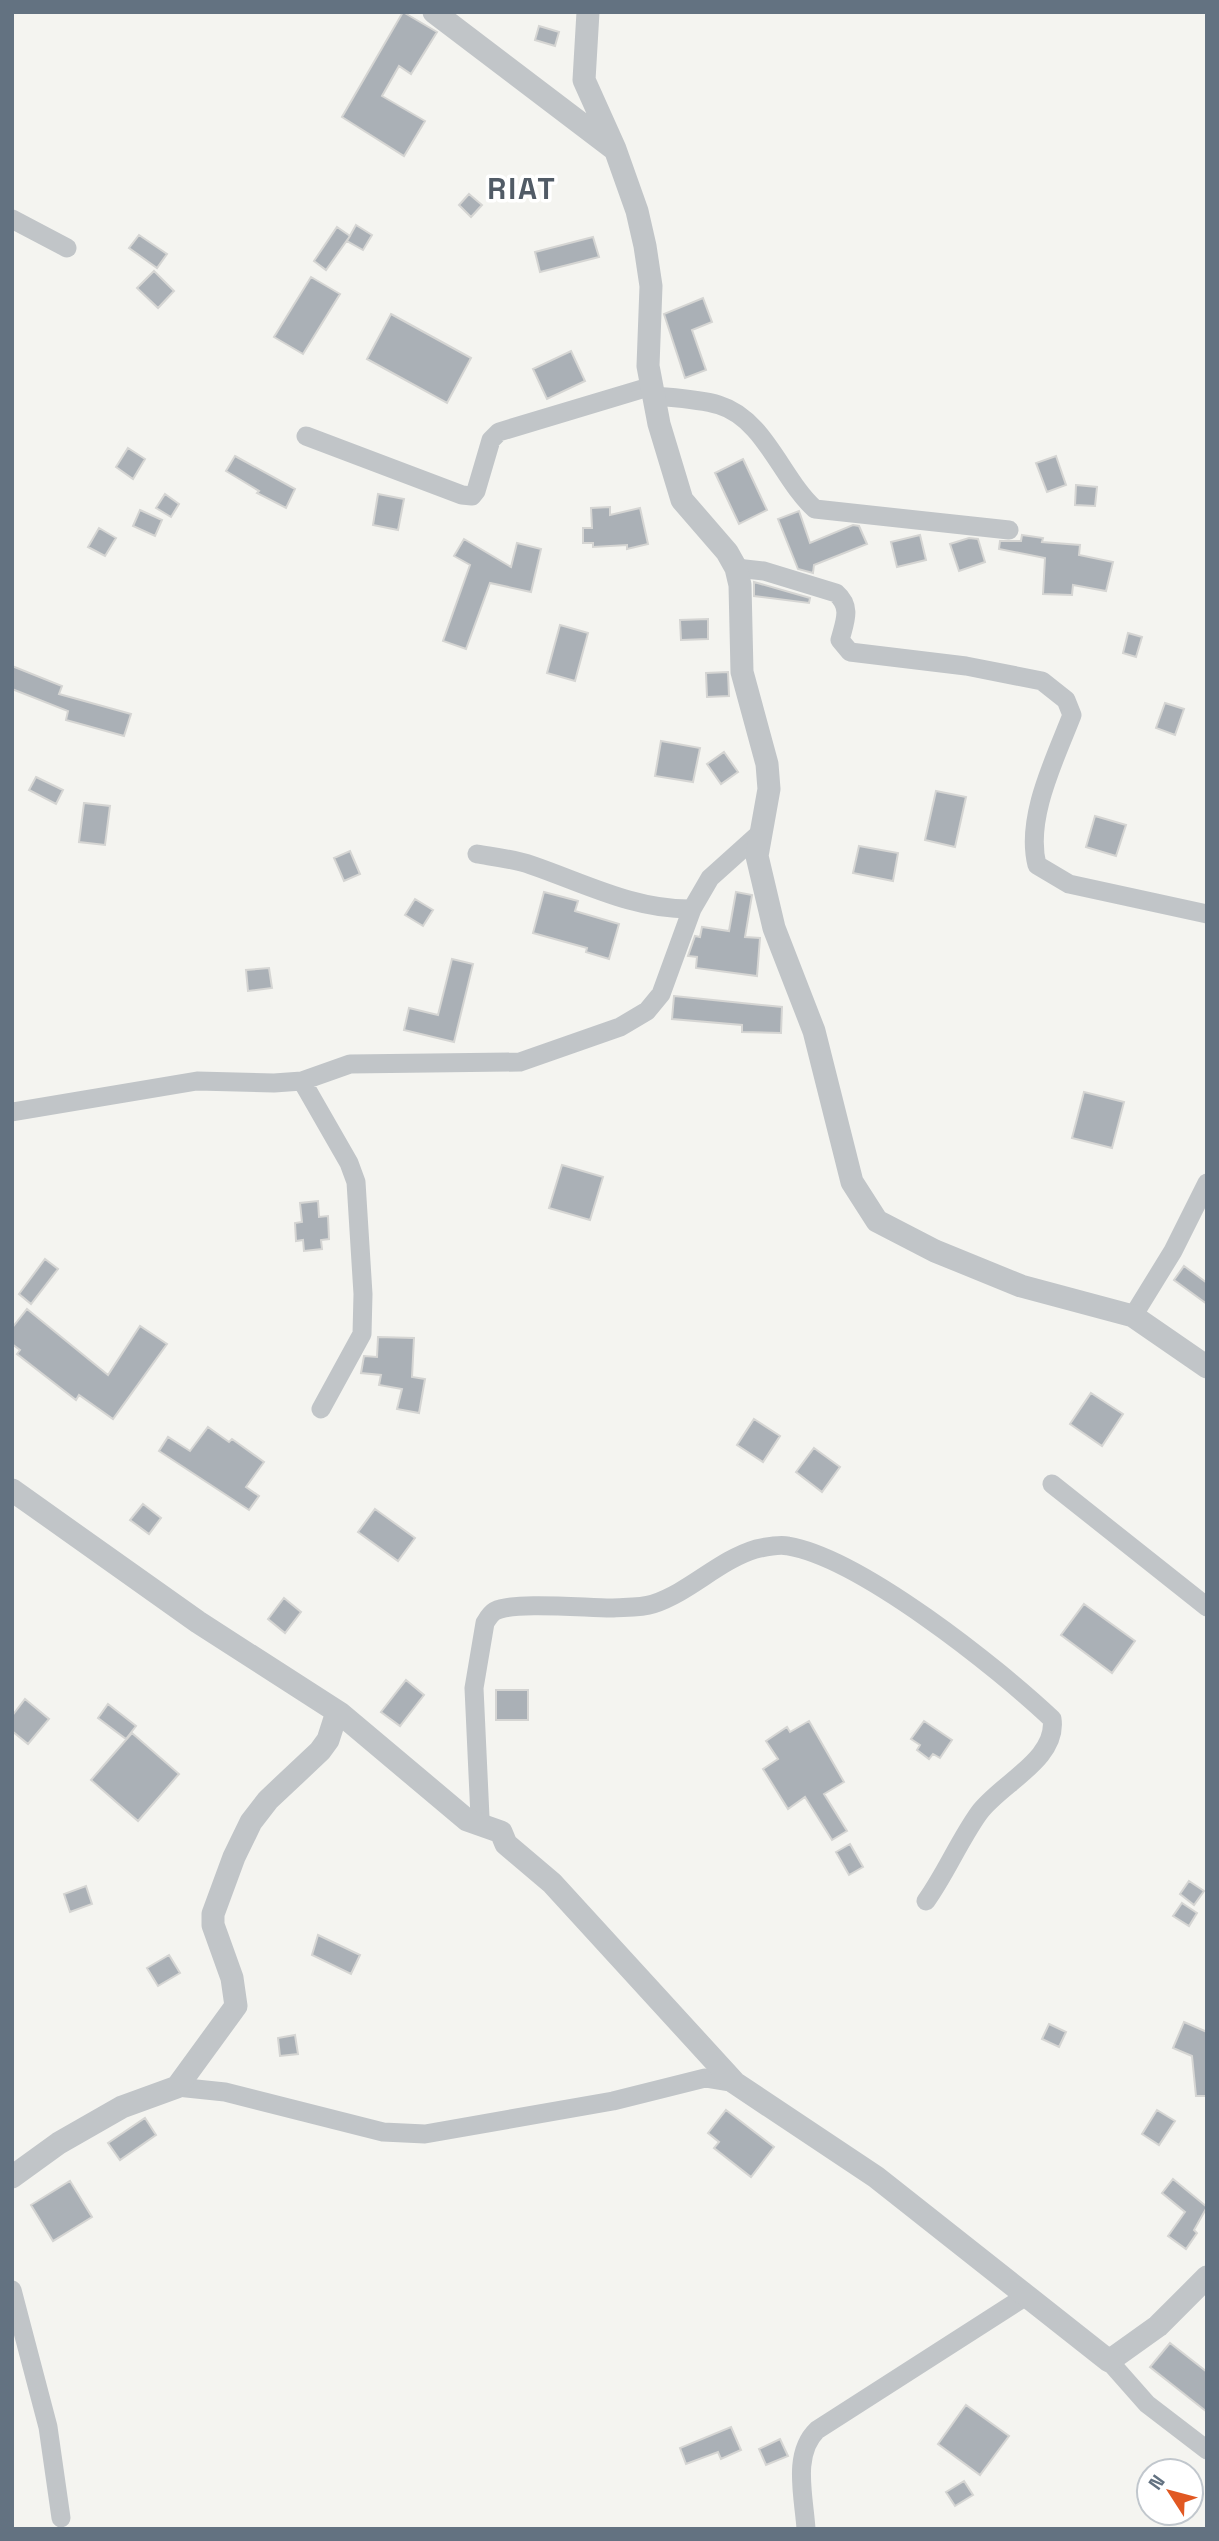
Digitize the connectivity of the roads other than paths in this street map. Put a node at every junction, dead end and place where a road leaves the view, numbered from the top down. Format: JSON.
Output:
{"nodes":[{"id":1,"x":434,"y":12,"type":"edge"},
{"id":2,"x":589,"y":12,"type":"edge"},
{"id":3,"x":615,"y":149,"type":"junction"},
{"id":4,"x":12,"y":219,"type":"edge"},
{"id":5,"x":67,"y":248,"type":"dead end"},
{"id":6,"x":653,"y":391,"type":"junction"},
{"id":7,"x":306,"y":436,"type":"dead end"},
{"id":8,"x":1009,"y":530,"type":"dead end"},
{"id":9,"x":736,"y":568,"type":"junction"},
{"id":10,"x":760,"y":833,"type":"junction"},
{"id":11,"x":477,"y":854,"type":"dead end"},
{"id":12,"x":692,"y":909,"type":"junction"},
{"id":13,"x":1207,"y":914,"type":"edge"},
{"id":14,"x":302,"y":1081,"type":"junction"},
{"id":15,"x":12,"y":1112,"type":"edge"},
{"id":16,"x":1207,"y":1183,"type":"edge"},
{"id":17,"x":1133,"y":1316,"type":"junction"},
{"id":18,"x":1207,"y":1367,"type":"edge"},
{"id":19,"x":321,"y":1409,"type":"dead end"},
{"id":20,"x":1052,"y":1484,"type":"dead end"},
{"id":21,"x":12,"y":1490,"type":"edge"},
{"id":22,"x":1207,"y":1607,"type":"edge"},
{"id":23,"x":337,"y":1712,"type":"junction"},
{"id":24,"x":501,"y":1832,"type":"junction"},
{"id":25,"x":926,"y":1901,"type":"dead end"},
{"id":26,"x":735,"y":2083,"type":"junction"},
{"id":27,"x":177,"y":2087,"type":"junction"},
{"id":28,"x":12,"y":2177,"type":"edge"},
{"id":29,"x":1207,"y":2277,"type":"edge"},
{"id":30,"x":12,"y":2290,"type":"edge"},
{"id":31,"x":1026,"y":2296,"type":"junction"},
{"id":32,"x":1109,"y":2361,"type":"junction"},
{"id":33,"x":1207,"y":2450,"type":"edge"},
{"id":34,"x":61,"y":2518,"type":"dead end"},
{"id":35,"x":806,"y":2529,"type":"edge"}],
"edges":[{"from":1,"to":3,"type":"street"},
{"from":2,"to":3,"type":"street"},
{"from":3,"to":6,"type":"street"},
{"from":4,"to":5,"type":"street"},
{"from":6,"to":7,"type":"street"},
{"from":6,"to":8,"type":"street"},
{"from":6,"to":9,"type":"street"},
{"from":9,"to":10,"type":"street"},
{"from":9,"to":13,"type":"street"},
{"from":10,"to":12,"type":"street"},
{"from":10,"to":17,"type":"street"},
{"from":11,"to":12,"type":"street"},
{"from":12,"to":14,"type":"street"},
{"from":14,"to":15,"type":"street"},
{"from":14,"to":19,"type":"street"},
{"from":16,"to":17,"type":"street"},
{"from":17,"to":18,"type":"street"},
{"from":20,"to":22,"type":"street"},
{"from":21,"to":23,"type":"street"},
{"from":23,"to":24,"type":"street"},
{"from":23,"to":27,"type":"street"},
{"from":24,"to":25,"type":"street"},
{"from":24,"to":26,"type":"street"},
{"from":26,"to":27,"type":"street"},
{"from":26,"to":31,"type":"street"},
{"from":27,"to":28,"type":"street"},
{"from":29,"to":32,"type":"street"},
{"from":30,"to":34,"type":"street"},
{"from":31,"to":32,"type":"street"},
{"from":31,"to":35,"type":"street"},
{"from":32,"to":33,"type":"street"}]}
